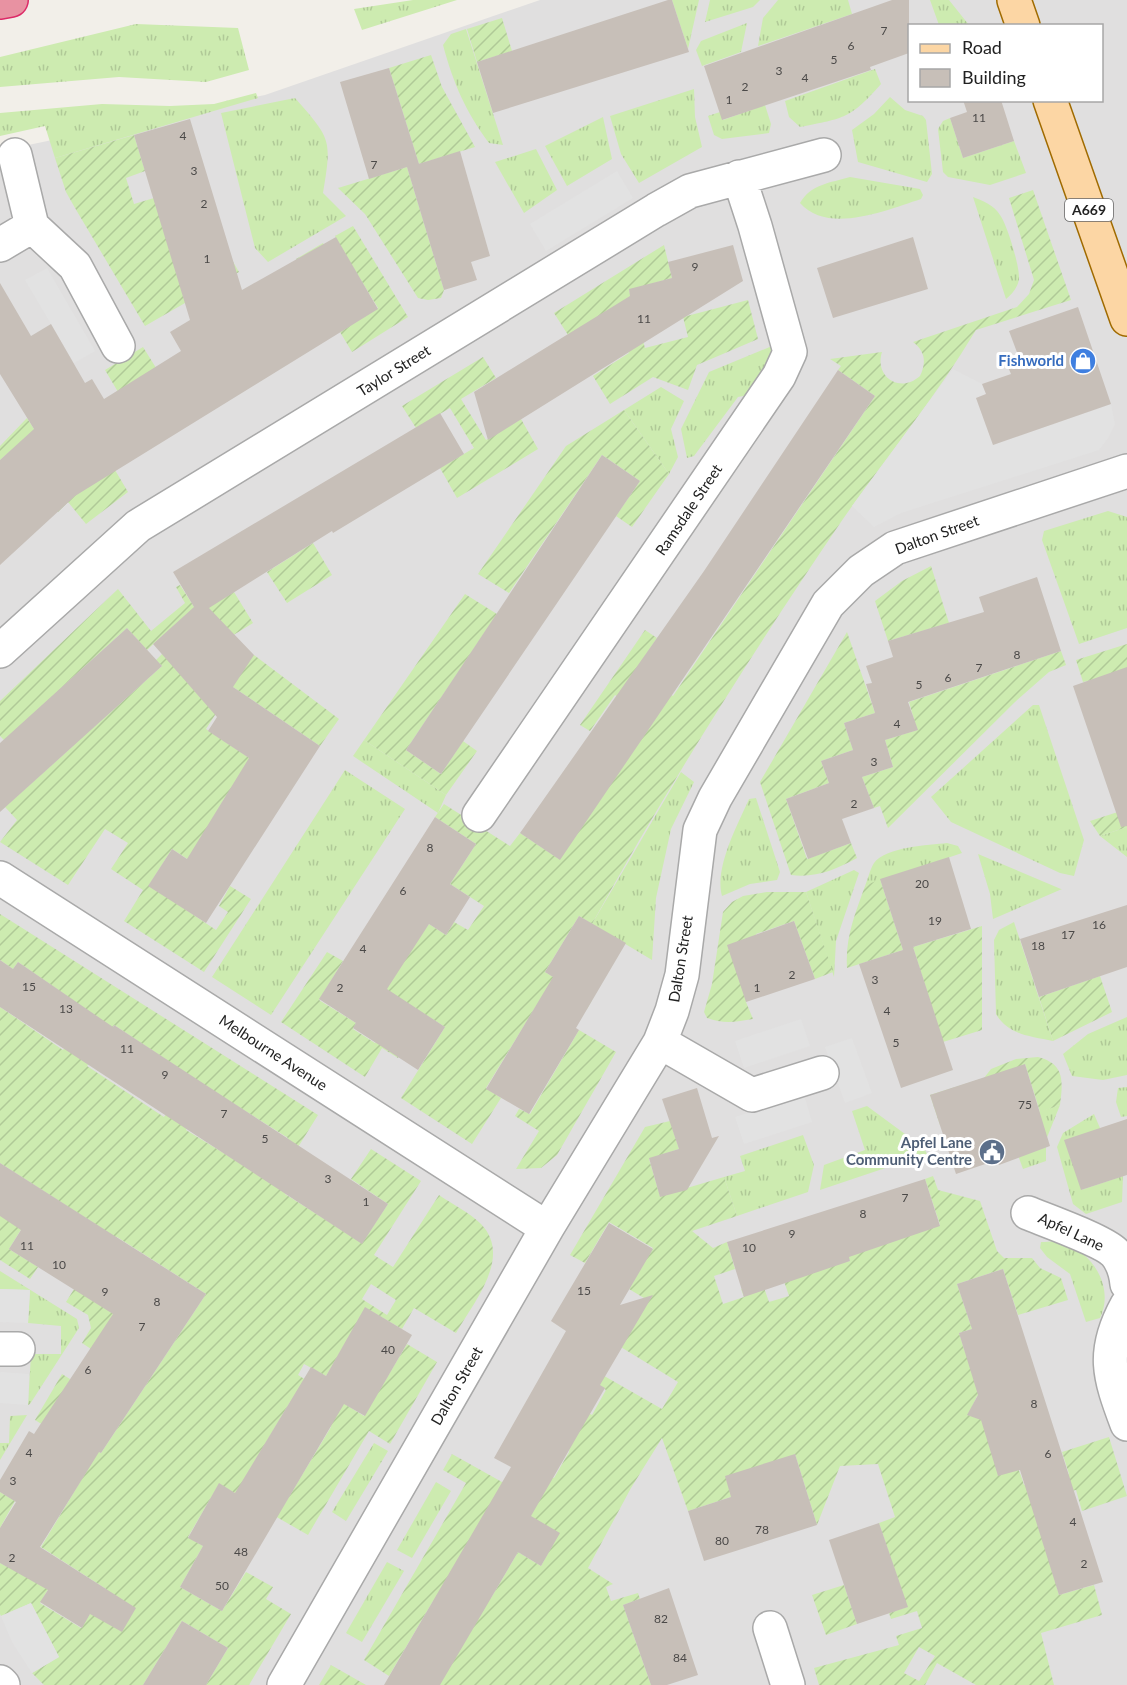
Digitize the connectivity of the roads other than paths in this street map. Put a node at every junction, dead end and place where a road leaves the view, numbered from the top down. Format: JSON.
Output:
{"nodes":[{"id":1,"x":11,"y":0,"type":"edge"},
{"id":2,"x":0,"y":2,"type":"edge"},
{"id":3,"x":1051,"y":102,"type":"edge"},
{"id":4,"x":15,"y":155,"type":"dead end"},
{"id":5,"x":824,"y":155,"type":"dead end"},
{"id":6,"x":739,"y":177,"type":"junction"},
{"id":7,"x":32,"y":226,"type":"junction"},
{"id":8,"x":0,"y":245,"type":"edge"},
{"id":9,"x":1124,"y":299,"type":"edge"},
{"id":10,"x":118,"y":346,"type":"dead end"},
{"id":11,"x":1127,"y":471,"type":"edge"},
{"id":12,"x":0,"y":651,"type":"edge"},
{"id":13,"x":479,"y":815,"type":"dead end"},
{"id":14,"x":0,"y":878,"type":"edge"},
{"id":15,"x":660,"y":1042,"type":"junction"},
{"id":16,"x":822,"y":1073,"type":"dead end"},
{"id":17,"x":1028,"y":1213,"type":"dead end"},
{"id":18,"x":547,"y":1228,"type":"junction"},
{"id":19,"x":1127,"y":1284,"type":"edge"},
{"id":20,"x":1127,"y":1305,"type":"edge"},
{"id":21,"x":1127,"y":1424,"type":"edge"},
{"id":22,"x":770,"y":1628,"type":"dead end"},
{"id":23,"x":284,"y":1685,"type":"edge"},
{"id":24,"x":788,"y":1685,"type":"edge"}],
"edges":[{"from":1,"to":2,"type":"highway"},
{"from":3,"to":9,"type":"main road","number":"A669"},
{"from":4,"to":7,"type":"street"},
{"from":5,"to":6,"type":"street","name":"Taylor Street"},
{"from":6,"to":12,"type":"street","name":"Taylor Street"},
{"from":6,"to":13,"type":"street","name":"Ramsdale Street"},
{"from":7,"to":8,"type":"street"},
{"from":7,"to":10,"type":"street"},
{"from":11,"to":15,"type":"street","name":"Dalton Street"},
{"from":14,"to":18,"type":"street","name":"Melbourne Avenue"},
{"from":15,"to":16,"type":"street"},
{"from":15,"to":18,"type":"street","name":"Dalton Street"},
{"from":17,"to":19,"type":"street","name":"Apfel Lane"},
{"from":18,"to":23,"type":"street","name":"Dalton Street"},
{"from":20,"to":21,"type":"street"},
{"from":22,"to":24,"type":"street"}]}
